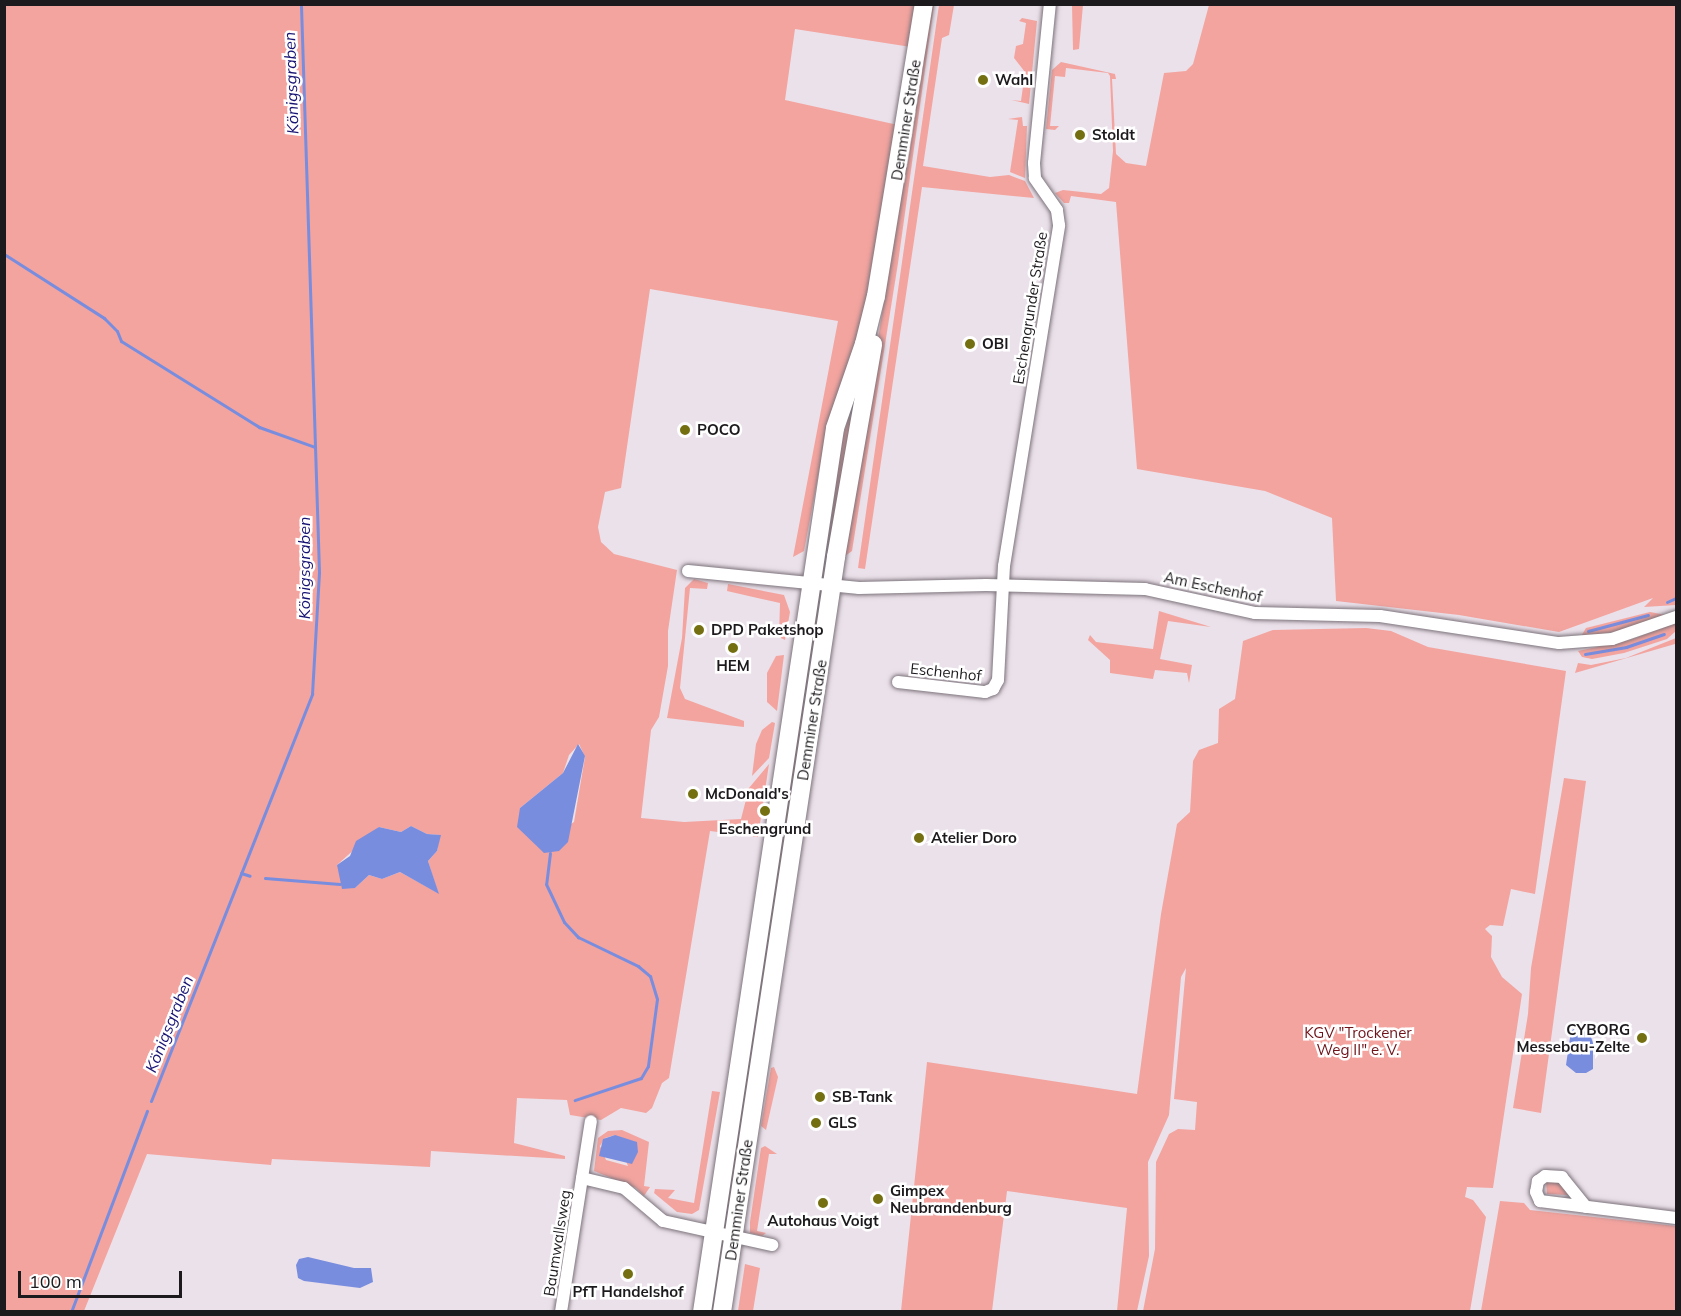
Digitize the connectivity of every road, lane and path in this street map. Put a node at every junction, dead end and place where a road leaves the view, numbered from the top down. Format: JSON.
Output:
{"nodes":[{"id":1,"x":924,"y":4,"type":"edge"},
{"id":2,"x":1050,"y":4,"type":"edge"},
{"id":3,"x":888,"y":235,"type":"junction"},
{"id":4,"x":688,"y":571,"type":"dead end"},
{"id":5,"x":811,"y":583,"type":"junction"},
{"id":6,"x":832,"y":585,"type":"junction"},
{"id":7,"x":1004,"y":585,"type":"junction"},
{"id":8,"x":1677,"y":617,"type":"edge"},
{"id":9,"x":898,"y":682,"type":"dead end"},
{"id":10,"x":591,"y":1120,"type":"dead end"},
{"id":11,"x":582,"y":1178,"type":"junction"},
{"id":12,"x":1586,"y":1207,"type":"dead end"},
{"id":13,"x":1677,"y":1218,"type":"edge"},
{"id":14,"x":715,"y":1233,"type":"junction"},
{"id":15,"x":734,"y":1238,"type":"junction"},
{"id":16,"x":772,"y":1245,"type":"dead end"},
{"id":17,"x":561,"y":1311,"type":"edge"},
{"id":18,"x":702,"y":1311,"type":"edge"},
{"id":19,"x":722,"y":1311,"type":"edge"}],
"edges":[{"from":1,"to":3,"type":"main road","name":"Demminer Straße"},
{"from":2,"to":7,"type":"street","name":"Eschengrunder Straße"},
{"from":3,"to":5,"type":"main road","name":"Demminer Straße"},
{"from":3,"to":6,"type":"main road","name":"Demminer Straße"},
{"from":4,"to":5,"type":"street"},
{"from":5,"to":6,"type":"street","name":"Am Eschenhof"},
{"from":5,"to":14,"type":"main road","name":"Demminer Straße"},
{"from":6,"to":7,"type":"street","name":"Am Eschenhof"},
{"from":6,"to":15,"type":"main road","name":"Demminer Straße"},
{"from":7,"to":8,"type":"street","name":"Am Eschenhof"},
{"from":7,"to":9,"type":"street","name":"Eschenhof"},
{"from":10,"to":11,"type":"street","name":"Baumwallsweg"},
{"from":11,"to":14,"type":"street","name":"Baumwallsweg"},
{"from":11,"to":17,"type":"street","name":"Baumwallsweg"},
{"from":12,"to":13,"type":"street"},
{"from":14,"to":15,"type":"street","name":"Baumwallsweg"},
{"from":14,"to":18,"type":"main road","name":"Demminer Straße"},
{"from":15,"to":16,"type":"street","name":"Baumwallsweg"},
{"from":15,"to":19,"type":"main road","name":"Demminer Straße"}]}
